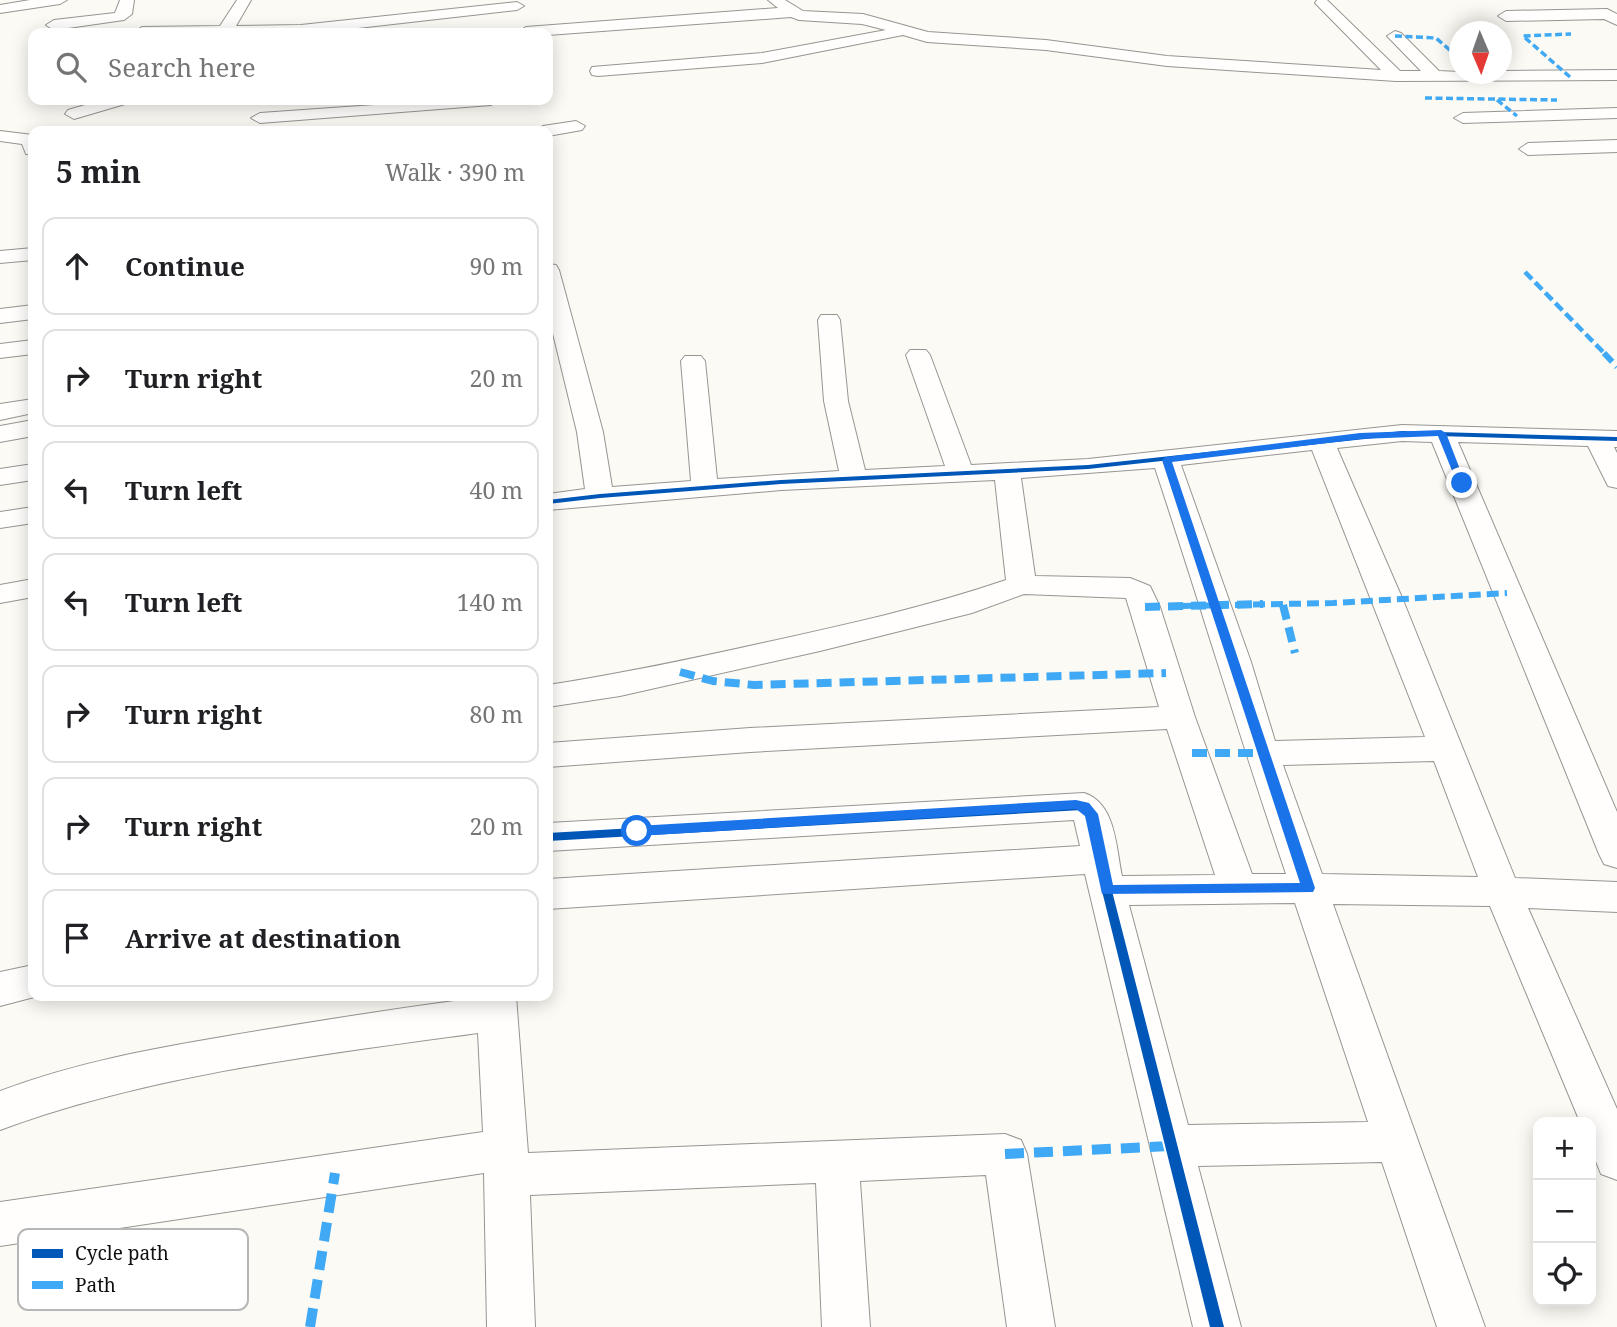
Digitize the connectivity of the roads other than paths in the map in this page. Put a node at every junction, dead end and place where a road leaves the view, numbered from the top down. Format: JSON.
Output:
{"nodes":[{"id":1,"x":60,"y":0,"type":"edge"},
{"id":2,"x":127,"y":0,"type":"edge"},
{"id":3,"x":244,"y":0,"type":"edge"},
{"id":4,"x":1321,"y":3,"type":"dead end"},
{"id":5,"x":782,"y":5,"type":"edge"},
{"id":6,"x":0,"y":9,"type":"edge"},
{"id":7,"x":260,"y":14,"type":"dead end"},
{"id":8,"x":521,"y":14,"type":"edge"},
{"id":9,"x":1614,"y":14,"type":"edge"},
{"id":10,"x":233,"y":16,"type":"junction"},
{"id":11,"x":1506,"y":16,"type":"dead end"},
{"id":12,"x":54,"y":26,"type":"dead end"},
{"id":13,"x":227,"y":28,"type":"edge"},
{"id":14,"x":349,"y":28,"type":"edge"},
{"id":15,"x":399,"y":28,"type":"edge"},
{"id":16,"x":701,"y":30,"type":"dead end"},
{"id":17,"x":905,"y":32,"type":"junction"},
{"id":18,"x":1395,"y":36,"type":"dead end"},
{"id":19,"x":553,"y":42,"type":"edge"},
{"id":20,"x":627,"y":47,"type":"dead end"},
{"id":21,"x":636,"y":68,"type":"junction"},
{"id":22,"x":1512,"y":69,"type":"edge"},
{"id":23,"x":598,"y":71,"type":"dead end"},
{"id":24,"x":1617,"y":75,"type":"edge"},
{"id":25,"x":1396,"y":76,"type":"junction"},
{"id":26,"x":1436,"y":77,"type":"junction"},
{"id":27,"x":1521,"y":77,"type":"junction"},
{"id":28,"x":1617,"y":99,"type":"edge"},
{"id":29,"x":1557,"y":100,"type":"dead end"},
{"id":30,"x":104,"y":105,"type":"edge"},
{"id":31,"x":267,"y":105,"type":"edge"},
{"id":32,"x":442,"y":105,"type":"edge"},
{"id":33,"x":427,"y":107,"type":"junction"},
{"id":34,"x":1617,"y":113,"type":"edge"},
{"id":35,"x":74,"y":114,"type":"dead end"},
{"id":36,"x":327,"y":114,"type":"junction"},
{"id":37,"x":260,"y":118,"type":"junction"},
{"id":38,"x":1463,"y":118,"type":"dead end"},
{"id":39,"x":413,"y":123,"type":"dead end"},
{"id":40,"x":251,"y":126,"type":"edge"},
{"id":41,"x":317,"y":126,"type":"edge"},
{"id":42,"x":553,"y":132,"type":"edge"},
{"id":43,"x":0,"y":136,"type":"edge"},
{"id":44,"x":28,"y":139,"type":"edge"},
{"id":45,"x":553,"y":146,"type":"edge"},
{"id":46,"x":1617,"y":146,"type":"edge"},
{"id":47,"x":1528,"y":149,"type":"dead end"},
{"id":48,"x":28,"y":238,"type":"edge"},
{"id":49,"x":0,"y":240,"type":"edge"},
{"id":50,"x":28,"y":254,"type":"edge"},
{"id":51,"x":0,"y":257,"type":"edge"},
{"id":52,"x":553,"y":289,"type":"edge"},
{"id":53,"x":28,"y":313,"type":"edge"},
{"id":54,"x":0,"y":316,"type":"edge"},
{"id":55,"x":829,"y":320,"type":"dead end"},
{"id":56,"x":28,"y":348,"type":"edge"},
{"id":57,"x":0,"y":351,"type":"edge"},
{"id":58,"x":918,"y":355,"type":"dead end"},
{"id":59,"x":693,"y":361,"type":"dead end"},
{"id":60,"x":28,"y":367,"type":"edge"},
{"id":61,"x":0,"y":370,"type":"edge"},
{"id":62,"x":28,"y":407,"type":"edge"},
{"id":63,"x":0,"y":411,"type":"edge"},
{"id":64,"x":28,"y":429,"type":"edge"},
{"id":65,"x":1441,"y":433,"type":"junction"},
{"id":66,"x":0,"y":434,"type":"edge"},
{"id":67,"x":1607,"y":439,"type":"edge"},
{"id":68,"x":1321,"y":440,"type":"junction"},
{"id":69,"x":1166,"y":460,"type":"junction"},
{"id":70,"x":1006,"y":472,"type":"junction"},
{"id":71,"x":28,"y":473,"type":"edge"},
{"id":72,"x":961,"y":474,"type":"junction"},
{"id":73,"x":0,"y":477,"type":"edge"},
{"id":74,"x":854,"y":479,"type":"junction"},
{"id":75,"x":1617,"y":480,"type":"edge"},
{"id":76,"x":705,"y":488,"type":"junction"},
{"id":77,"x":600,"y":496,"type":"junction"},
{"id":78,"x":553,"y":501,"type":"edge"},
{"id":79,"x":28,"y":516,"type":"edge"},
{"id":80,"x":0,"y":520,"type":"edge"},
{"id":81,"x":1021,"y":585,"type":"junction"},
{"id":82,"x":28,"y":589,"type":"edge"},
{"id":83,"x":0,"y":594,"type":"edge"},
{"id":84,"x":553,"y":695,"type":"edge"},
{"id":85,"x":1179,"y":717,"type":"junction"},
{"id":86,"x":1445,"y":749,"type":"junction"},
{"id":87,"x":1262,"y":753,"type":"junction"},
{"id":88,"x":553,"y":755,"type":"edge"},
{"id":89,"x":553,"y":836,"type":"edge"},
{"id":90,"x":1617,"y":854,"type":"edge"},
{"id":91,"x":1104,"y":875,"type":"junction"},
{"id":92,"x":1238,"y":887,"type":"junction"},
{"id":93,"x":1309,"y":888,"type":"junction"},
{"id":94,"x":1502,"y":891,"type":"junction"},
{"id":95,"x":553,"y":894,"type":"edge"},
{"id":96,"x":1617,"y":897,"type":"edge"},
{"id":97,"x":28,"y":982,"type":"edge"},
{"id":98,"x":0,"y":989,"type":"edge"},
{"id":99,"x":496,"y":1004,"type":"edge"},
{"id":100,"x":0,"y":1111,"type":"edge"},
{"id":101,"x":1397,"y":1142,"type":"junction"},
{"id":102,"x":1170,"y":1146,"type":"junction"},
{"id":103,"x":1617,"y":1159,"type":"edge"},
{"id":104,"x":837,"y":1161,"type":"junction"},
{"id":105,"x":506,"y":1162,"type":"junction"},
{"id":106,"x":0,"y":1224,"type":"edge"},
{"id":107,"x":511,"y":1327,"type":"edge"},
{"id":108,"x":846,"y":1327,"type":"edge"},
{"id":109,"x":1031,"y":1327,"type":"edge"},
{"id":110,"x":1217,"y":1327,"type":"edge"},
{"id":111,"x":1461,"y":1327,"type":"edge"}],
"edges":[{"from":1,"to":6,"type":"street"},
{"from":2,"to":12,"type":"street"},
{"from":3,"to":10,"type":"street"},
{"from":4,"to":25,"type":"street"},
{"from":5,"to":8,"type":"street"},
{"from":5,"to":17,"type":"street"},
{"from":7,"to":10,"type":"street"},
{"from":8,"to":14,"type":"street"},
{"from":8,"to":15,"type":"street"},
{"from":9,"to":11,"type":"street"},
{"from":10,"to":13,"type":"street"},
{"from":16,"to":19,"type":"street"},
{"from":17,"to":21,"type":"street"},
{"from":17,"to":25,"type":"street"},
{"from":18,"to":26,"type":"street"},
{"from":20,"to":21,"type":"street"},
{"from":21,"to":23,"type":"street"},
{"from":22,"to":27,"type":"street"},
{"from":24,"to":27,"type":"street"},
{"from":25,"to":26,"type":"street"},
{"from":26,"to":27,"type":"street"},
{"from":28,"to":29,"type":"street"},
{"from":30,"to":35,"type":"street"},
{"from":31,"to":37,"type":"street"},
{"from":32,"to":33,"type":"street"},
{"from":33,"to":36,"type":"street"},
{"from":33,"to":39,"type":"street"},
{"from":34,"to":38,"type":"street"},
{"from":36,"to":37,"type":"street"},
{"from":36,"to":41,"type":"street"},
{"from":37,"to":40,"type":"street"},
{"from":42,"to":45,"type":"street"},
{"from":43,"to":44,"type":"street"},
{"from":46,"to":47,"type":"street"},
{"from":48,"to":49,"type":"street"},
{"from":50,"to":51,"type":"street"},
{"from":52,"to":77,"type":"street"},
{"from":53,"to":54,"type":"street"},
{"from":55,"to":74,"type":"street"},
{"from":56,"to":57,"type":"street"},
{"from":58,"to":72,"type":"street"},
{"from":59,"to":76,"type":"street"},
{"from":60,"to":61,"type":"street"},
{"from":62,"to":63,"type":"street"},
{"from":64,"to":66,"type":"street"},
{"from":65,"to":67,"type":"street"},
{"from":65,"to":68,"type":"street"},
{"from":65,"to":90,"type":"street"},
{"from":67,"to":75,"type":"street"},
{"from":68,"to":69,"type":"street"},
{"from":68,"to":86,"type":"street"},
{"from":69,"to":70,"type":"street"},
{"from":69,"to":87,"type":"street"},
{"from":70,"to":72,"type":"street"},
{"from":70,"to":81,"type":"street"},
{"from":71,"to":73,"type":"street"},
{"from":72,"to":74,"type":"street"},
{"from":74,"to":76,"type":"street"},
{"from":76,"to":77,"type":"street"},
{"from":77,"to":78,"type":"street"},
{"from":79,"to":80,"type":"street"},
{"from":81,"to":84,"type":"street"},
{"from":81,"to":85,"type":"street"},
{"from":82,"to":83,"type":"street"},
{"from":85,"to":88,"type":"street"},
{"from":85,"to":92,"type":"street"},
{"from":86,"to":87,"type":"street"},
{"from":86,"to":94,"type":"street"},
{"from":87,"to":93,"type":"street"},
{"from":89,"to":91,"type":"street"},
{"from":91,"to":92,"type":"street"},
{"from":91,"to":95,"type":"street"},
{"from":91,"to":102,"type":"street"},
{"from":92,"to":93,"type":"street"},
{"from":93,"to":94,"type":"street"},
{"from":93,"to":101,"type":"street"},
{"from":94,"to":96,"type":"street"},
{"from":94,"to":103,"type":"street"},
{"from":97,"to":98,"type":"street"},
{"from":99,"to":100,"type":"street"},
{"from":99,"to":105,"type":"street"},
{"from":101,"to":102,"type":"street"},
{"from":101,"to":111,"type":"street"},
{"from":102,"to":110,"type":"street"},
{"from":104,"to":105,"type":"street"},
{"from":104,"to":108,"type":"street"},
{"from":104,"to":109,"type":"street"},
{"from":105,"to":106,"type":"street"},
{"from":105,"to":107,"type":"street"}]}
